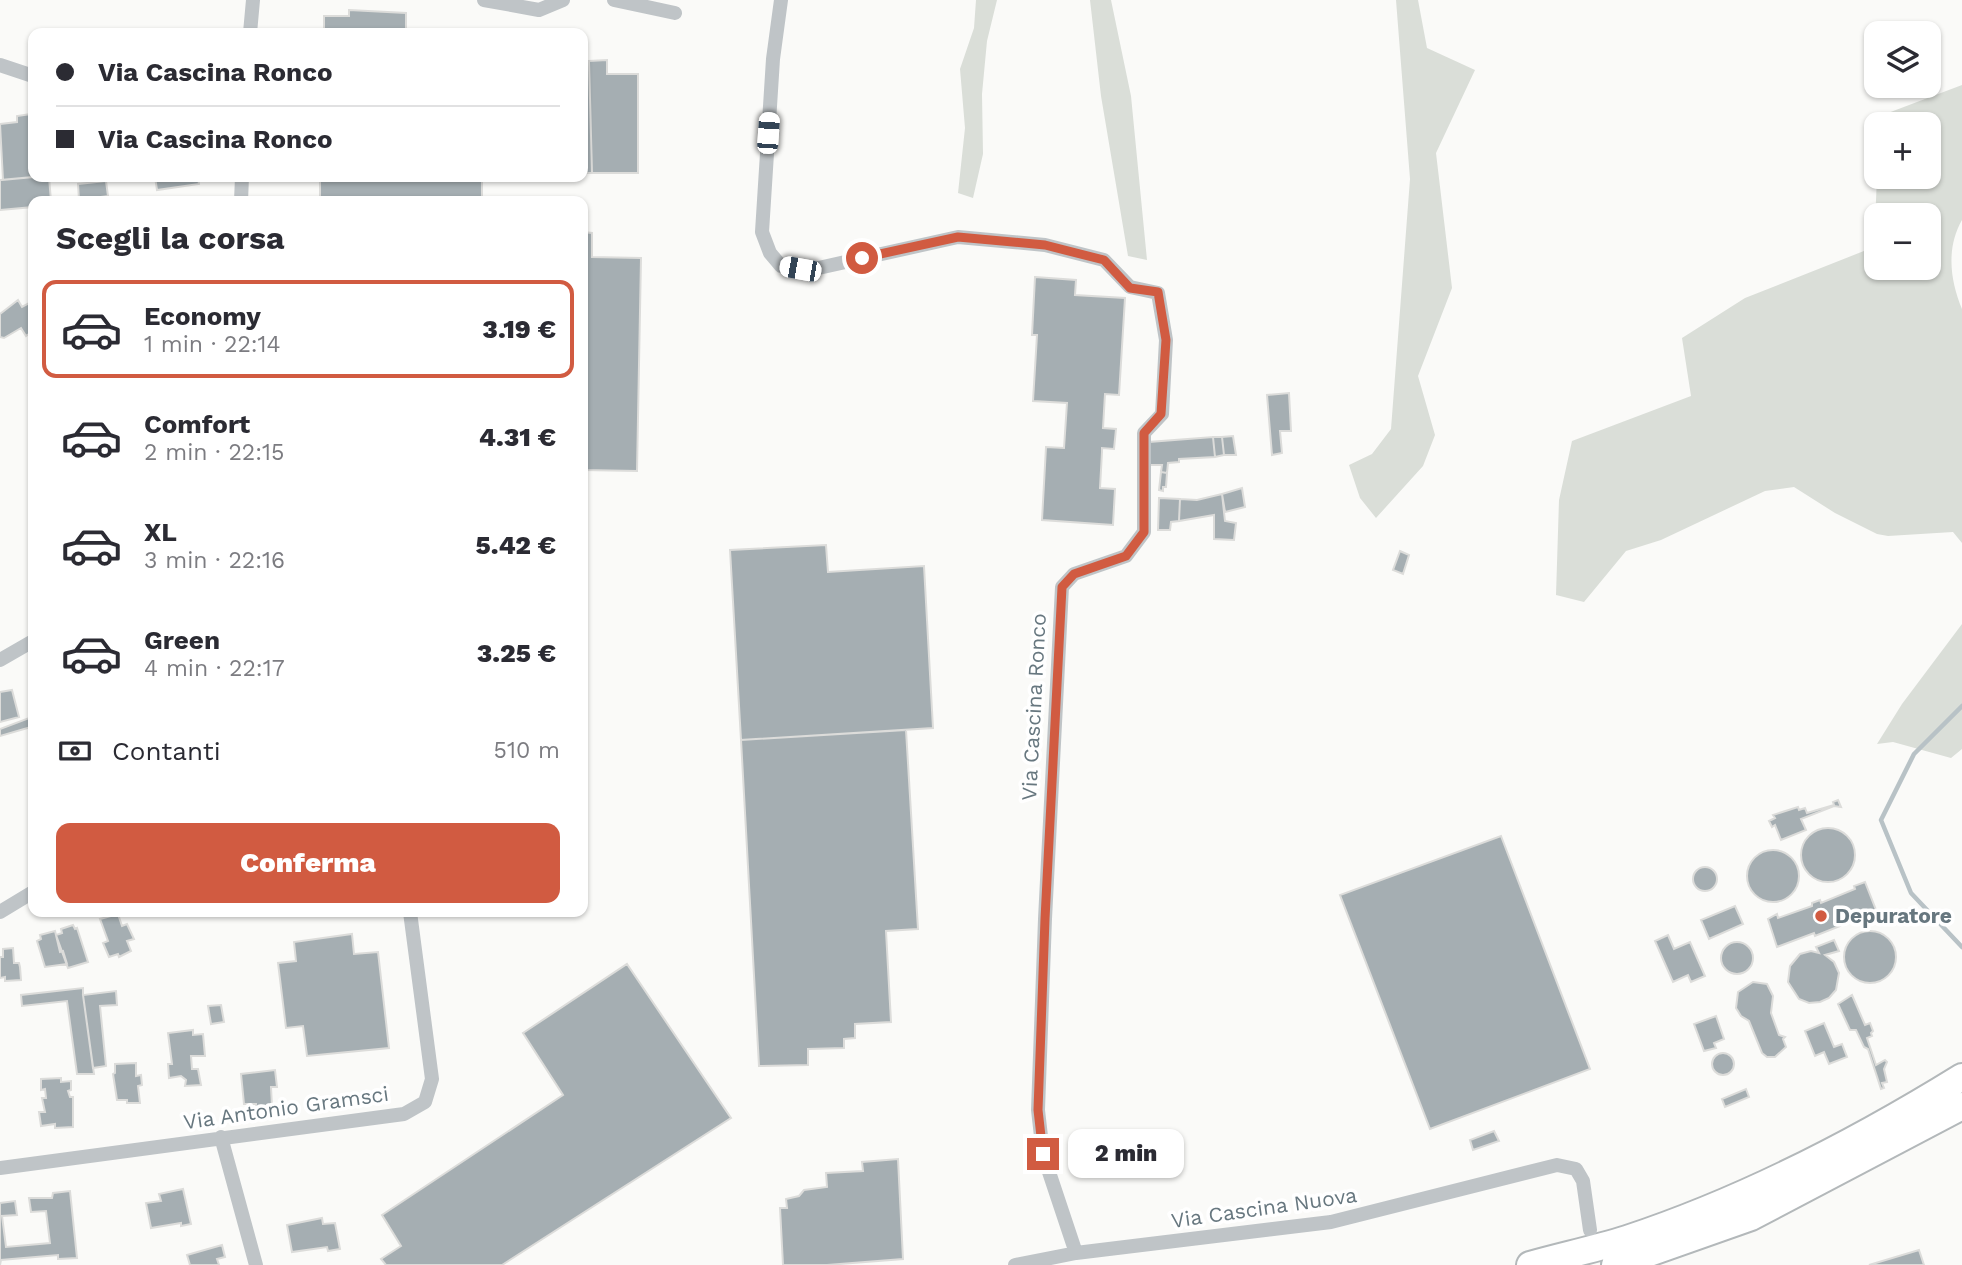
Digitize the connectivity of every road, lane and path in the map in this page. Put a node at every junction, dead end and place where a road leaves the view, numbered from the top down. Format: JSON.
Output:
{"nodes":[{"id":1,"x":253,"y":0,"type":"edge"},
{"id":2,"x":484,"y":0,"type":"edge"},
{"id":3,"x":563,"y":0,"type":"edge"},
{"id":4,"x":614,"y":0,"type":"edge"},
{"id":5,"x":781,"y":0,"type":"edge"},
{"id":6,"x":675,"y":13,"type":"dead end"},
{"id":7,"x":250,"y":28,"type":"edge"},
{"id":8,"x":0,"y":65,"type":"edge"},
{"id":9,"x":28,"y":74,"type":"edge"},
{"id":10,"x":28,"y":644,"type":"edge"},
{"id":11,"x":0,"y":660,"type":"edge"},
{"id":12,"x":28,"y":895,"type":"edge"},
{"id":13,"x":0,"y":912,"type":"edge"},
{"id":14,"x":411,"y":917,"type":"edge"},
{"id":15,"x":1962,"y":1077,"type":"edge"},
{"id":16,"x":1962,"y":1106,"type":"edge"},
{"id":17,"x":221,"y":1137,"type":"junction"},
{"id":18,"x":0,"y":1168,"type":"edge"},
{"id":19,"x":1590,"y":1230,"type":"dead end"},
{"id":20,"x":1076,"y":1252,"type":"junction"},
{"id":21,"x":256,"y":1265,"type":"edge"},
{"id":22,"x":1015,"y":1265,"type":"edge"},
{"id":23,"x":1530,"y":1265,"type":"edge"},
{"id":24,"x":1615,"y":1265,"type":"edge"}],
"edges":[{"from":1,"to":7,"type":"street"},
{"from":2,"to":3,"type":"street"},
{"from":4,"to":6,"type":"street"},
{"from":5,"to":20,"type":"street","name":"Via Cascina Ronco"},
{"from":8,"to":9,"type":"street"},
{"from":10,"to":11,"type":"street"},
{"from":12,"to":13,"type":"street"},
{"from":14,"to":17,"type":"street","name":"Via Antonio Gramsci"},
{"from":15,"to":23,"type":"highway"},
{"from":16,"to":24,"type":"highway"},
{"from":17,"to":18,"type":"street","name":"Via Antonio Gramsci"},
{"from":17,"to":21,"type":"street"},
{"from":19,"to":20,"type":"street","name":"Via Cascina Nuova"},
{"from":20,"to":22,"type":"street","name":"Via Cascina Nuova"}]}
